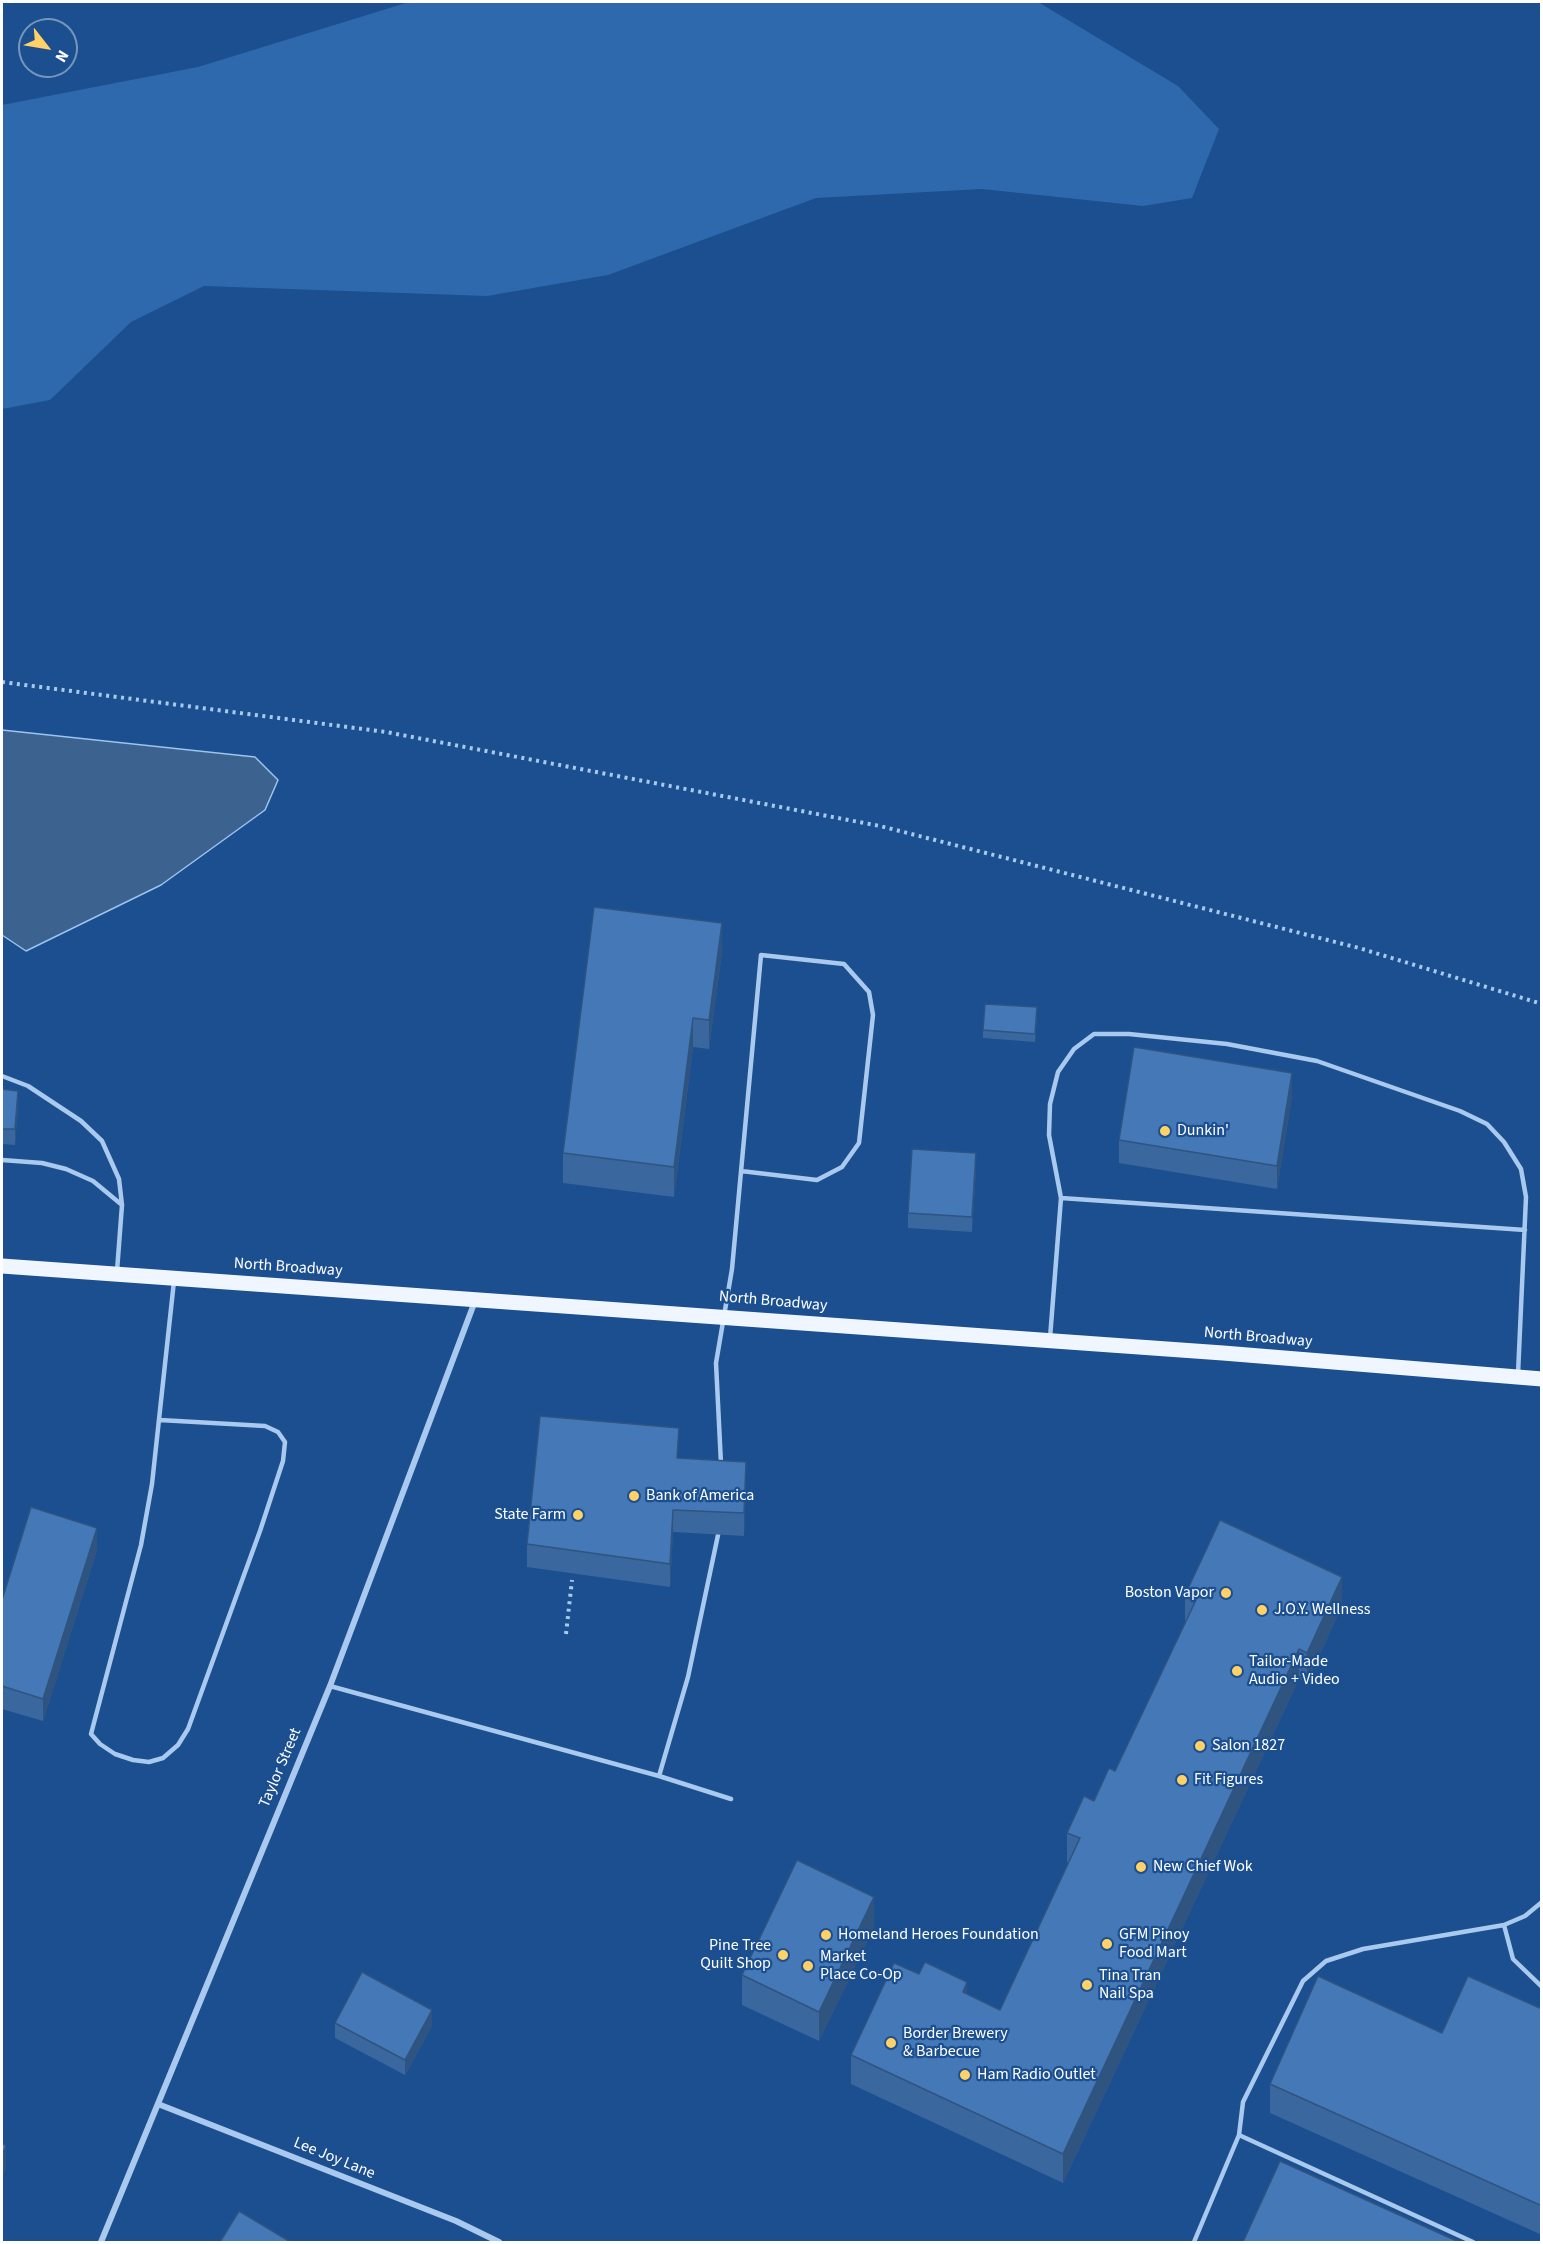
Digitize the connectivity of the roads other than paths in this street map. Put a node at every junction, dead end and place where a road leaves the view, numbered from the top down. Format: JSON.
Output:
{"nodes":[{"id":1,"x":2,"y":1076,"type":"edge"},
{"id":2,"x":2,"y":1160,"type":"edge"},
{"id":3,"x":741,"y":1171,"type":"junction"},
{"id":4,"x":1061,"y":1198,"type":"junction"},
{"id":5,"x":122,"y":1205,"type":"junction"},
{"id":6,"x":1525,"y":1230,"type":"junction"},
{"id":7,"x":2,"y":1266,"type":"edge"},
{"id":8,"x":117,"y":1274,"type":"junction"},
{"id":9,"x":174,"y":1278,"type":"junction"},
{"id":10,"x":476,"y":1300,"type":"junction"},
{"id":11,"x":723,"y":1316,"type":"junction"},
{"id":12,"x":1049,"y":1340,"type":"junction"},
{"id":13,"x":1518,"y":1377,"type":"junction"},
{"id":14,"x":1542,"y":1379,"type":"edge"},
{"id":15,"x":160,"y":1420,"type":"junction"},
{"id":16,"x":722,"y":1472,"type":"edge"},
{"id":17,"x":718,"y":1535,"type":"edge"},
{"id":18,"x":330,"y":1686,"type":"junction"},
{"id":19,"x":659,"y":1776,"type":"junction"},
{"id":20,"x":731,"y":1799,"type":"dead end"},
{"id":21,"x":1542,"y":1902,"type":"edge"},
{"id":22,"x":1504,"y":1925,"type":"junction"},
{"id":23,"x":1542,"y":1987,"type":"edge"},
{"id":24,"x":158,"y":2104,"type":"junction"},
{"id":25,"x":1239,"y":2135,"type":"junction"},
{"id":26,"x":101,"y":2242,"type":"edge"},
{"id":27,"x":499,"y":2242,"type":"edge"},
{"id":28,"x":1194,"y":2242,"type":"edge"},
{"id":29,"x":1473,"y":2242,"type":"edge"}],
"edges":[{"from":1,"to":5,"type":"lane"},
{"from":2,"to":5,"type":"lane"},
{"from":3,"to":3,"type":"lane"},
{"from":3,"to":11,"type":"lane"},
{"from":4,"to":6,"type":"lane"},
{"from":4,"to":6,"type":"lane"},
{"from":4,"to":12,"type":"lane"},
{"from":5,"to":8,"type":"lane"},
{"from":6,"to":13,"type":"lane"},
{"from":7,"to":8,"type":"main road","name":"North Broadway"},
{"from":8,"to":9,"type":"main road","name":"North Broadway"},
{"from":9,"to":10,"type":"main road","name":"North Broadway"},
{"from":9,"to":15,"type":"lane"},
{"from":10,"to":11,"type":"main road","name":"North Broadway"},
{"from":10,"to":18,"type":"street","name":"Taylor Street"},
{"from":11,"to":12,"type":"main road","name":"North Broadway"},
{"from":11,"to":16,"type":"lane"},
{"from":12,"to":13,"type":"main road","name":"North Broadway"},
{"from":13,"to":14,"type":"main road","name":"North Broadway"},
{"from":15,"to":15,"type":"lane"},
{"from":17,"to":19,"type":"lane"},
{"from":18,"to":19,"type":"lane"},
{"from":18,"to":24,"type":"street","name":"Taylor Street"},
{"from":19,"to":20,"type":"lane"},
{"from":21,"to":22,"type":"lane"},
{"from":22,"to":23,"type":"lane"},
{"from":22,"to":25,"type":"lane"},
{"from":24,"to":26,"type":"street","name":"Taylor Street"},
{"from":24,"to":27,"type":"street","name":"Lee Joy Lane"},
{"from":25,"to":28,"type":"lane"},
{"from":25,"to":29,"type":"lane"}]}
